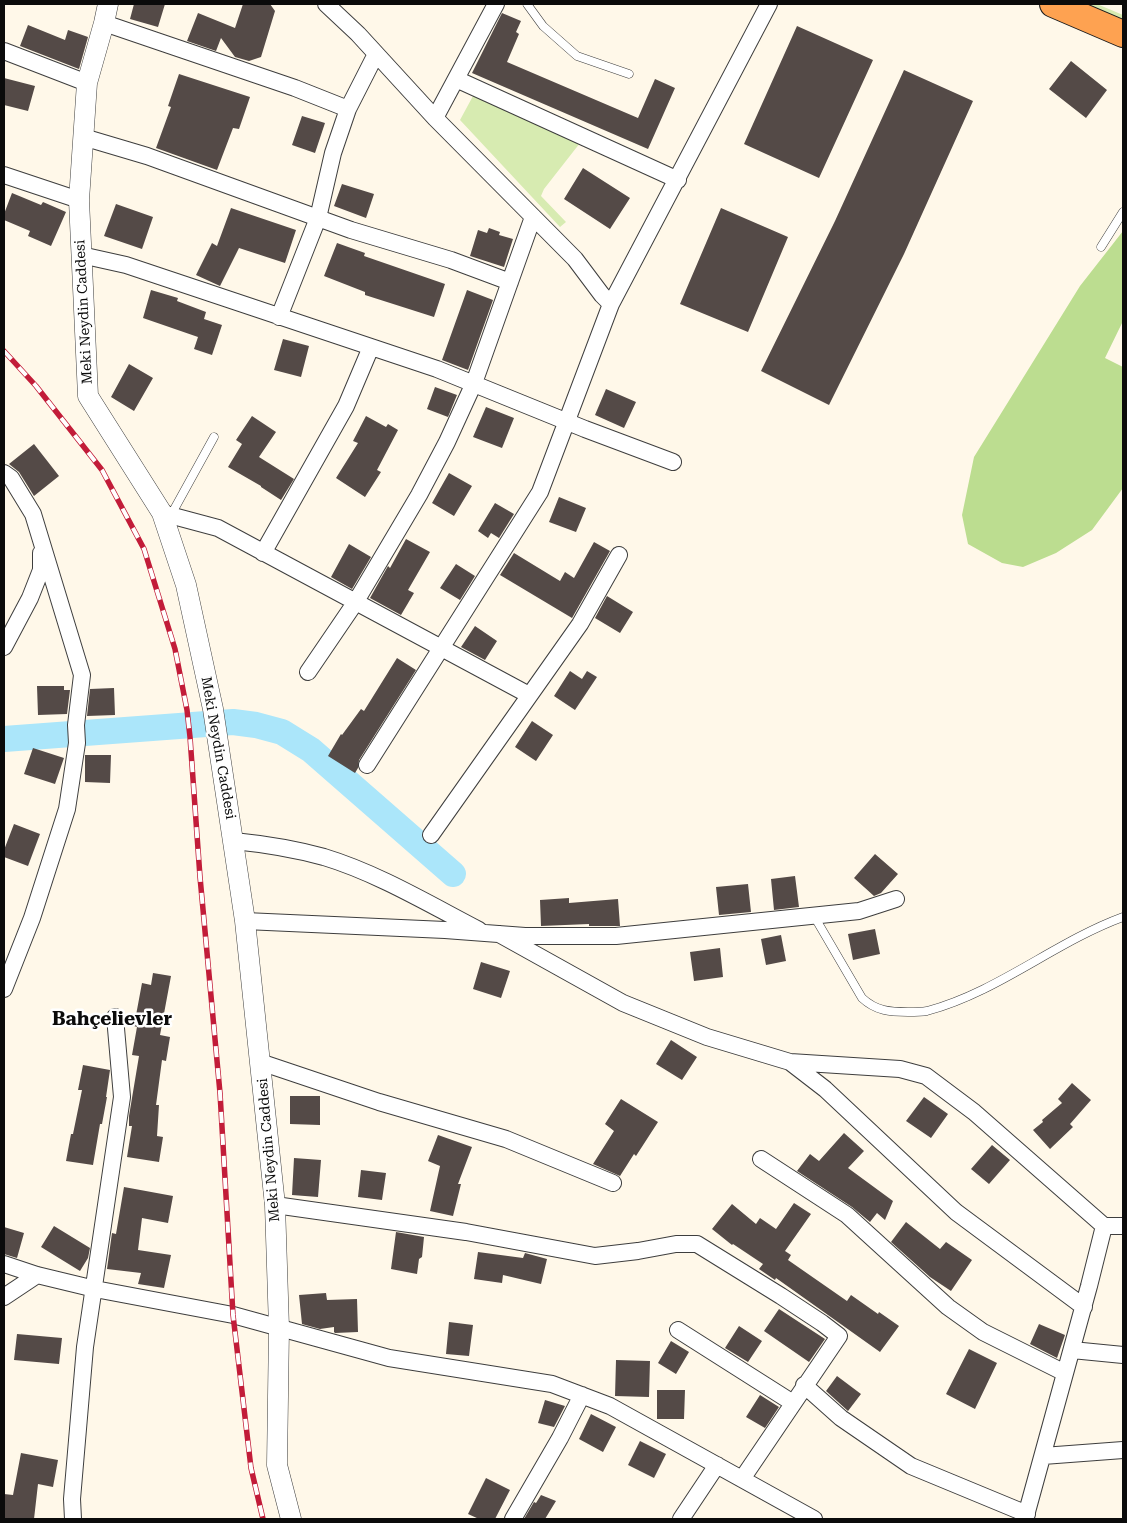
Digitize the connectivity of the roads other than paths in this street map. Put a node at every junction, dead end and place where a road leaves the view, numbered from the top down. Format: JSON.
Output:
{"nodes":[{"id":1,"x":326,"y":4,"type":"edge"},
{"id":2,"x":496,"y":4,"type":"edge"},
{"id":3,"x":526,"y":4,"type":"edge"},
{"id":4,"x":769,"y":4,"type":"edge"},
{"id":5,"x":1053,"y":4,"type":"edge"},
{"id":6,"x":106,"y":13,"type":"edge"},
{"id":7,"x":1123,"y":34,"type":"edge"},
{"id":8,"x":4,"y":51,"type":"edge"},
{"id":9,"x":376,"y":54,"type":"junction"},
{"id":10,"x":629,"y":74,"type":"dead end"},
{"id":11,"x":456,"y":79,"type":"junction"},
{"id":12,"x":87,"y":83,"type":"junction"},
{"id":13,"x":348,"y":108,"type":"junction"},
{"id":14,"x":435,"y":118,"type":"junction"},
{"id":15,"x":83,"y":137,"type":"junction"},
{"id":16,"x":4,"y":175,"type":"edge"},
{"id":17,"x":678,"y":180,"type":"junction"},
{"id":18,"x":79,"y":200,"type":"junction"},
{"id":19,"x":1123,"y":212,"type":"edge"},
{"id":20,"x":533,"y":216,"type":"junction"},
{"id":21,"x":318,"y":218,"type":"junction"},
{"id":22,"x":1101,"y":247,"type":"dead end"},
{"id":23,"x":81,"y":255,"type":"junction"},
{"id":24,"x":510,"y":282,"type":"junction"},
{"id":25,"x":612,"y":304,"type":"junction"},
{"id":26,"x":279,"y":317,"type":"junction"},
{"id":27,"x":371,"y":347,"type":"junction"},
{"id":28,"x":474,"y":383,"type":"junction"},
{"id":29,"x":567,"y":422,"type":"junction"},
{"id":30,"x":214,"y":437,"type":"dead end"},
{"id":31,"x":672,"y":462,"type":"dead end"},
{"id":32,"x":4,"y":472,"type":"edge"},
{"id":33,"x":167,"y":514,"type":"junction"},
{"id":34,"x":42,"y":542,"type":"junction"},
{"id":35,"x":263,"y":553,"type":"junction"},
{"id":36,"x":619,"y":556,"type":"dead end"},
{"id":37,"x":355,"y":602,"type":"junction"},
{"id":38,"x":4,"y":647,"type":"edge"},
{"id":39,"x":441,"y":649,"type":"junction"},
{"id":40,"x":308,"y":672,"type":"dead end"},
{"id":41,"x":529,"y":695,"type":"junction"},
{"id":42,"x":366,"y":765,"type":"dead end"},
{"id":43,"x":431,"y":835,"type":"dead end"},
{"id":44,"x":234,"y":841,"type":"junction"},
{"id":45,"x":896,"y":899,"type":"dead end"},
{"id":46,"x":814,"y":916,"type":"junction"},
{"id":47,"x":1123,"y":917,"type":"edge"},
{"id":48,"x":245,"y":921,"type":"junction"},
{"id":49,"x":492,"y":934,"type":"junction"},
{"id":50,"x":4,"y":989,"type":"edge"},
{"id":51,"x":115,"y":1017,"type":"dead end"},
{"id":52,"x":260,"y":1062,"type":"junction"},
{"id":53,"x":790,"y":1062,"type":"junction"},
{"id":54,"x":761,"y":1159,"type":"dead end"},
{"id":55,"x":612,"y":1183,"type":"dead end"},
{"id":56,"x":275,"y":1205,"type":"junction"},
{"id":57,"x":1104,"y":1226,"type":"junction"},
{"id":58,"x":1123,"y":1226,"type":"edge"},
{"id":59,"x":4,"y":1264,"type":"edge"},
{"id":60,"x":37,"y":1275,"type":"junction"},
{"id":61,"x":95,"y":1288,"type":"junction"},
{"id":62,"x":4,"y":1298,"type":"edge"},
{"id":63,"x":1084,"y":1307,"type":"junction"},
{"id":64,"x":279,"y":1328,"type":"junction"},
{"id":65,"x":678,"y":1330,"type":"dead end"},
{"id":66,"x":1072,"y":1350,"type":"junction"},
{"id":67,"x":1123,"y":1355,"type":"edge"},
{"id":68,"x":1065,"y":1373,"type":"junction"},
{"id":69,"x":804,"y":1385,"type":"junction"},
{"id":70,"x":582,"y":1395,"type":"junction"},
{"id":71,"x":793,"y":1402,"type":"junction"},
{"id":72,"x":1123,"y":1450,"type":"edge"},
{"id":73,"x":1043,"y":1456,"type":"junction"},
{"id":74,"x":716,"y":1465,"type":"junction"},
{"id":75,"x":742,"y":1479,"type":"junction"},
{"id":76,"x":1026,"y":1516,"type":"edge"},
{"id":77,"x":73,"y":1519,"type":"edge"},
{"id":78,"x":291,"y":1519,"type":"edge"},
{"id":79,"x":513,"y":1519,"type":"edge"},
{"id":80,"x":681,"y":1519,"type":"edge"},
{"id":81,"x":814,"y":1519,"type":"edge"}],
"edges":[{"from":1,"to":9,"type":"street"},
{"from":2,"to":11,"type":"street"},
{"from":3,"to":10,"type":"lane"},
{"from":4,"to":17,"type":"street"},
{"from":5,"to":7,"type":"highway"},
{"from":6,"to":12,"type":"street","name":"Meki Neydin Caddesi"},
{"from":6,"to":13,"type":"street"},
{"from":8,"to":12,"type":"street"},
{"from":9,"to":13,"type":"street"},
{"from":9,"to":14,"type":"street"},
{"from":11,"to":14,"type":"street"},
{"from":11,"to":17,"type":"street"},
{"from":12,"to":15,"type":"street","name":"Meki Neydin Caddesi"},
{"from":13,"to":21,"type":"street"},
{"from":14,"to":20,"type":"street"},
{"from":15,"to":18,"type":"street","name":"Meki Neydin Caddesi"},
{"from":15,"to":21,"type":"street"},
{"from":16,"to":18,"type":"street"},
{"from":17,"to":25,"type":"street"},
{"from":18,"to":23,"type":"street","name":"Meki Neydin Caddesi"},
{"from":19,"to":22,"type":"lane"},
{"from":20,"to":24,"type":"street"},
{"from":20,"to":25,"type":"street"},
{"from":21,"to":24,"type":"street"},
{"from":21,"to":26,"type":"street"},
{"from":23,"to":26,"type":"street"},
{"from":23,"to":33,"type":"street","name":"Meki Neydin Caddesi"},
{"from":24,"to":28,"type":"street"},
{"from":25,"to":29,"type":"street"},
{"from":26,"to":27,"type":"street"},
{"from":27,"to":28,"type":"street"},
{"from":27,"to":35,"type":"street"},
{"from":28,"to":29,"type":"street"},
{"from":28,"to":37,"type":"street"},
{"from":29,"to":31,"type":"street"},
{"from":29,"to":39,"type":"street"},
{"from":30,"to":33,"type":"lane"},
{"from":32,"to":34,"type":"street"},
{"from":33,"to":35,"type":"street"},
{"from":33,"to":44,"type":"street","name":"Meki Neydin Caddesi"},
{"from":34,"to":38,"type":"street"},
{"from":34,"to":50,"type":"street"},
{"from":35,"to":37,"type":"street"},
{"from":36,"to":41,"type":"street"},
{"from":37,"to":39,"type":"street"},
{"from":37,"to":40,"type":"street"},
{"from":39,"to":41,"type":"street"},
{"from":39,"to":42,"type":"street"},
{"from":41,"to":43,"type":"street"},
{"from":44,"to":48,"type":"street","name":"Meki Neydin Caddesi"},
{"from":44,"to":49,"type":"street"},
{"from":45,"to":46,"type":"street"},
{"from":46,"to":47,"type":"lane"},
{"from":46,"to":49,"type":"street"},
{"from":48,"to":49,"type":"street"},
{"from":48,"to":52,"type":"street","name":"Meki Neydin Caddesi"},
{"from":49,"to":53,"type":"street"},
{"from":51,"to":61,"type":"street"},
{"from":52,"to":55,"type":"street"},
{"from":52,"to":56,"type":"street","name":"Meki Neydin Caddesi"},
{"from":53,"to":57,"type":"street"},
{"from":53,"to":63,"type":"street"},
{"from":54,"to":68,"type":"street"},
{"from":56,"to":64,"type":"street","name":"Meki Neydin Caddesi"},
{"from":56,"to":69,"type":"street"},
{"from":57,"to":58,"type":"street"},
{"from":57,"to":63,"type":"street"},
{"from":59,"to":60,"type":"street"},
{"from":60,"to":61,"type":"street"},
{"from":60,"to":62,"type":"street"},
{"from":61,"to":64,"type":"street"},
{"from":61,"to":77,"type":"street"},
{"from":63,"to":66,"type":"street"},
{"from":64,"to":70,"type":"street"},
{"from":64,"to":78,"type":"street","name":"Meki Neydin Caddesi"},
{"from":65,"to":71,"type":"street"},
{"from":66,"to":67,"type":"street"},
{"from":66,"to":68,"type":"street"},
{"from":68,"to":73,"type":"street"},
{"from":69,"to":71,"type":"street"},
{"from":69,"to":76,"type":"street"},
{"from":70,"to":74,"type":"street"},
{"from":70,"to":79,"type":"street"},
{"from":71,"to":75,"type":"street"},
{"from":72,"to":73,"type":"street"},
{"from":73,"to":76,"type":"street"},
{"from":74,"to":75,"type":"street"},
{"from":74,"to":80,"type":"street"},
{"from":75,"to":81,"type":"street"}]}
